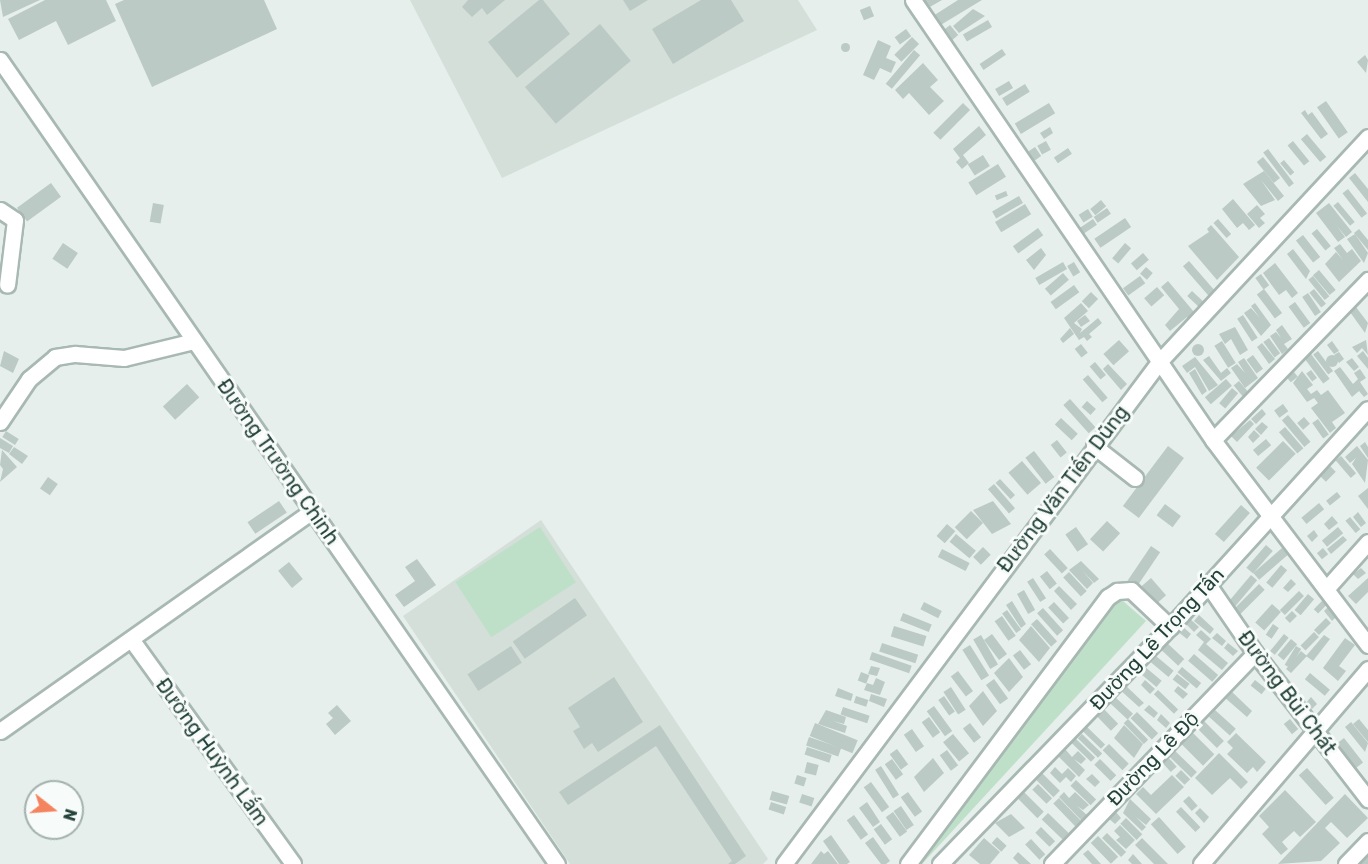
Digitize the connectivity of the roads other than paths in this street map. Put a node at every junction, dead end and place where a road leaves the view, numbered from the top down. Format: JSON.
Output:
{"nodes":[{"id":1,"x":913,"y":0,"type":"edge"},
{"id":2,"x":0,"y":60,"type":"edge"},
{"id":3,"x":1368,"y":137,"type":"edge"},
{"id":4,"x":0,"y":210,"type":"edge"},
{"id":5,"x":1368,"y":280,"type":"edge"},
{"id":6,"x":7,"y":285,"type":"dead end"},
{"id":7,"x":194,"y":341,"type":"junction"},
{"id":8,"x":1159,"y":362,"type":"junction"},
{"id":9,"x":1368,"y":410,"type":"edge"},
{"id":10,"x":0,"y":422,"type":"edge"},
{"id":11,"x":1213,"y":440,"type":"junction"},
{"id":12,"x":1094,"y":446,"type":"junction"},
{"id":13,"x":1135,"y":478,"type":"dead end"},
{"id":14,"x":312,"y":511,"type":"junction"},
{"id":15,"x":1271,"y":516,"type":"junction"},
{"id":16,"x":1368,"y":542,"type":"edge"},
{"id":17,"x":1209,"y":586,"type":"junction"},
{"id":18,"x":1326,"y":589,"type":"junction"},
{"id":19,"x":1170,"y":627,"type":"junction"},
{"id":20,"x":131,"y":639,"type":"junction"},
{"id":21,"x":1368,"y":645,"type":"edge"},
{"id":22,"x":1255,"y":653,"type":"junction"},
{"id":23,"x":1368,"y":669,"type":"edge"},
{"id":24,"x":0,"y":730,"type":"edge"},
{"id":25,"x":1317,"y":732,"type":"junction"},
{"id":26,"x":1368,"y":799,"type":"edge"},
{"id":27,"x":1368,"y":841,"type":"edge"},
{"id":28,"x":293,"y":864,"type":"edge"},
{"id":29,"x":557,"y":864,"type":"edge"},
{"id":30,"x":784,"y":864,"type":"edge"},
{"id":31,"x":908,"y":864,"type":"edge"},
{"id":32,"x":940,"y":864,"type":"edge"},
{"id":33,"x":1052,"y":864,"type":"edge"},
{"id":34,"x":1201,"y":864,"type":"edge"},
{"id":35,"x":1346,"y":864,"type":"edge"}],
"edges":[{"from":1,"to":8,"type":"street"},
{"from":2,"to":7,"type":"street","name":"Đường Trường Chinh"},
{"from":3,"to":8,"type":"street","name":"Đường Văn Tiến Dũng"},
{"from":4,"to":6,"type":"street"},
{"from":5,"to":11,"type":"street"},
{"from":7,"to":10,"type":"street"},
{"from":7,"to":14,"type":"street","name":"Đường Trường Chinh"},
{"from":8,"to":11,"type":"street"},
{"from":8,"to":12,"type":"street","name":"Đường Văn Tiến Dũng"},
{"from":9,"to":15,"type":"street","name":"Đường Lê Trọng Tấn"},
{"from":11,"to":15,"type":"street"},
{"from":12,"to":13,"type":"street"},
{"from":12,"to":30,"type":"street","name":"Đường Văn Tiến Dũng"},
{"from":14,"to":20,"type":"street"},
{"from":14,"to":29,"type":"street","name":"Đường Trường Chinh"},
{"from":15,"to":17,"type":"street","name":"Đường Lê Trọng Tấn"},
{"from":15,"to":18,"type":"street"},
{"from":16,"to":18,"type":"street"},
{"from":17,"to":19,"type":"street","name":"Đường Lê Trọng Tấn"},
{"from":17,"to":22,"type":"street","name":"Đường Bùi Chát"},
{"from":18,"to":21,"type":"street"},
{"from":19,"to":31,"type":"street"},
{"from":19,"to":32,"type":"street","name":"Đường Lê Trọng Tấn"},
{"from":20,"to":24,"type":"street"},
{"from":20,"to":28,"type":"street","name":"Đường Huỳnh Lắm"},
{"from":22,"to":25,"type":"street","name":"Đường Bùi Chát"},
{"from":22,"to":33,"type":"street","name":"Đường Lê Độ"},
{"from":23,"to":25,"type":"street"},
{"from":25,"to":26,"type":"street","name":"Đường Bùi Chát"},
{"from":25,"to":34,"type":"street"},
{"from":27,"to":35,"type":"street"}]}
